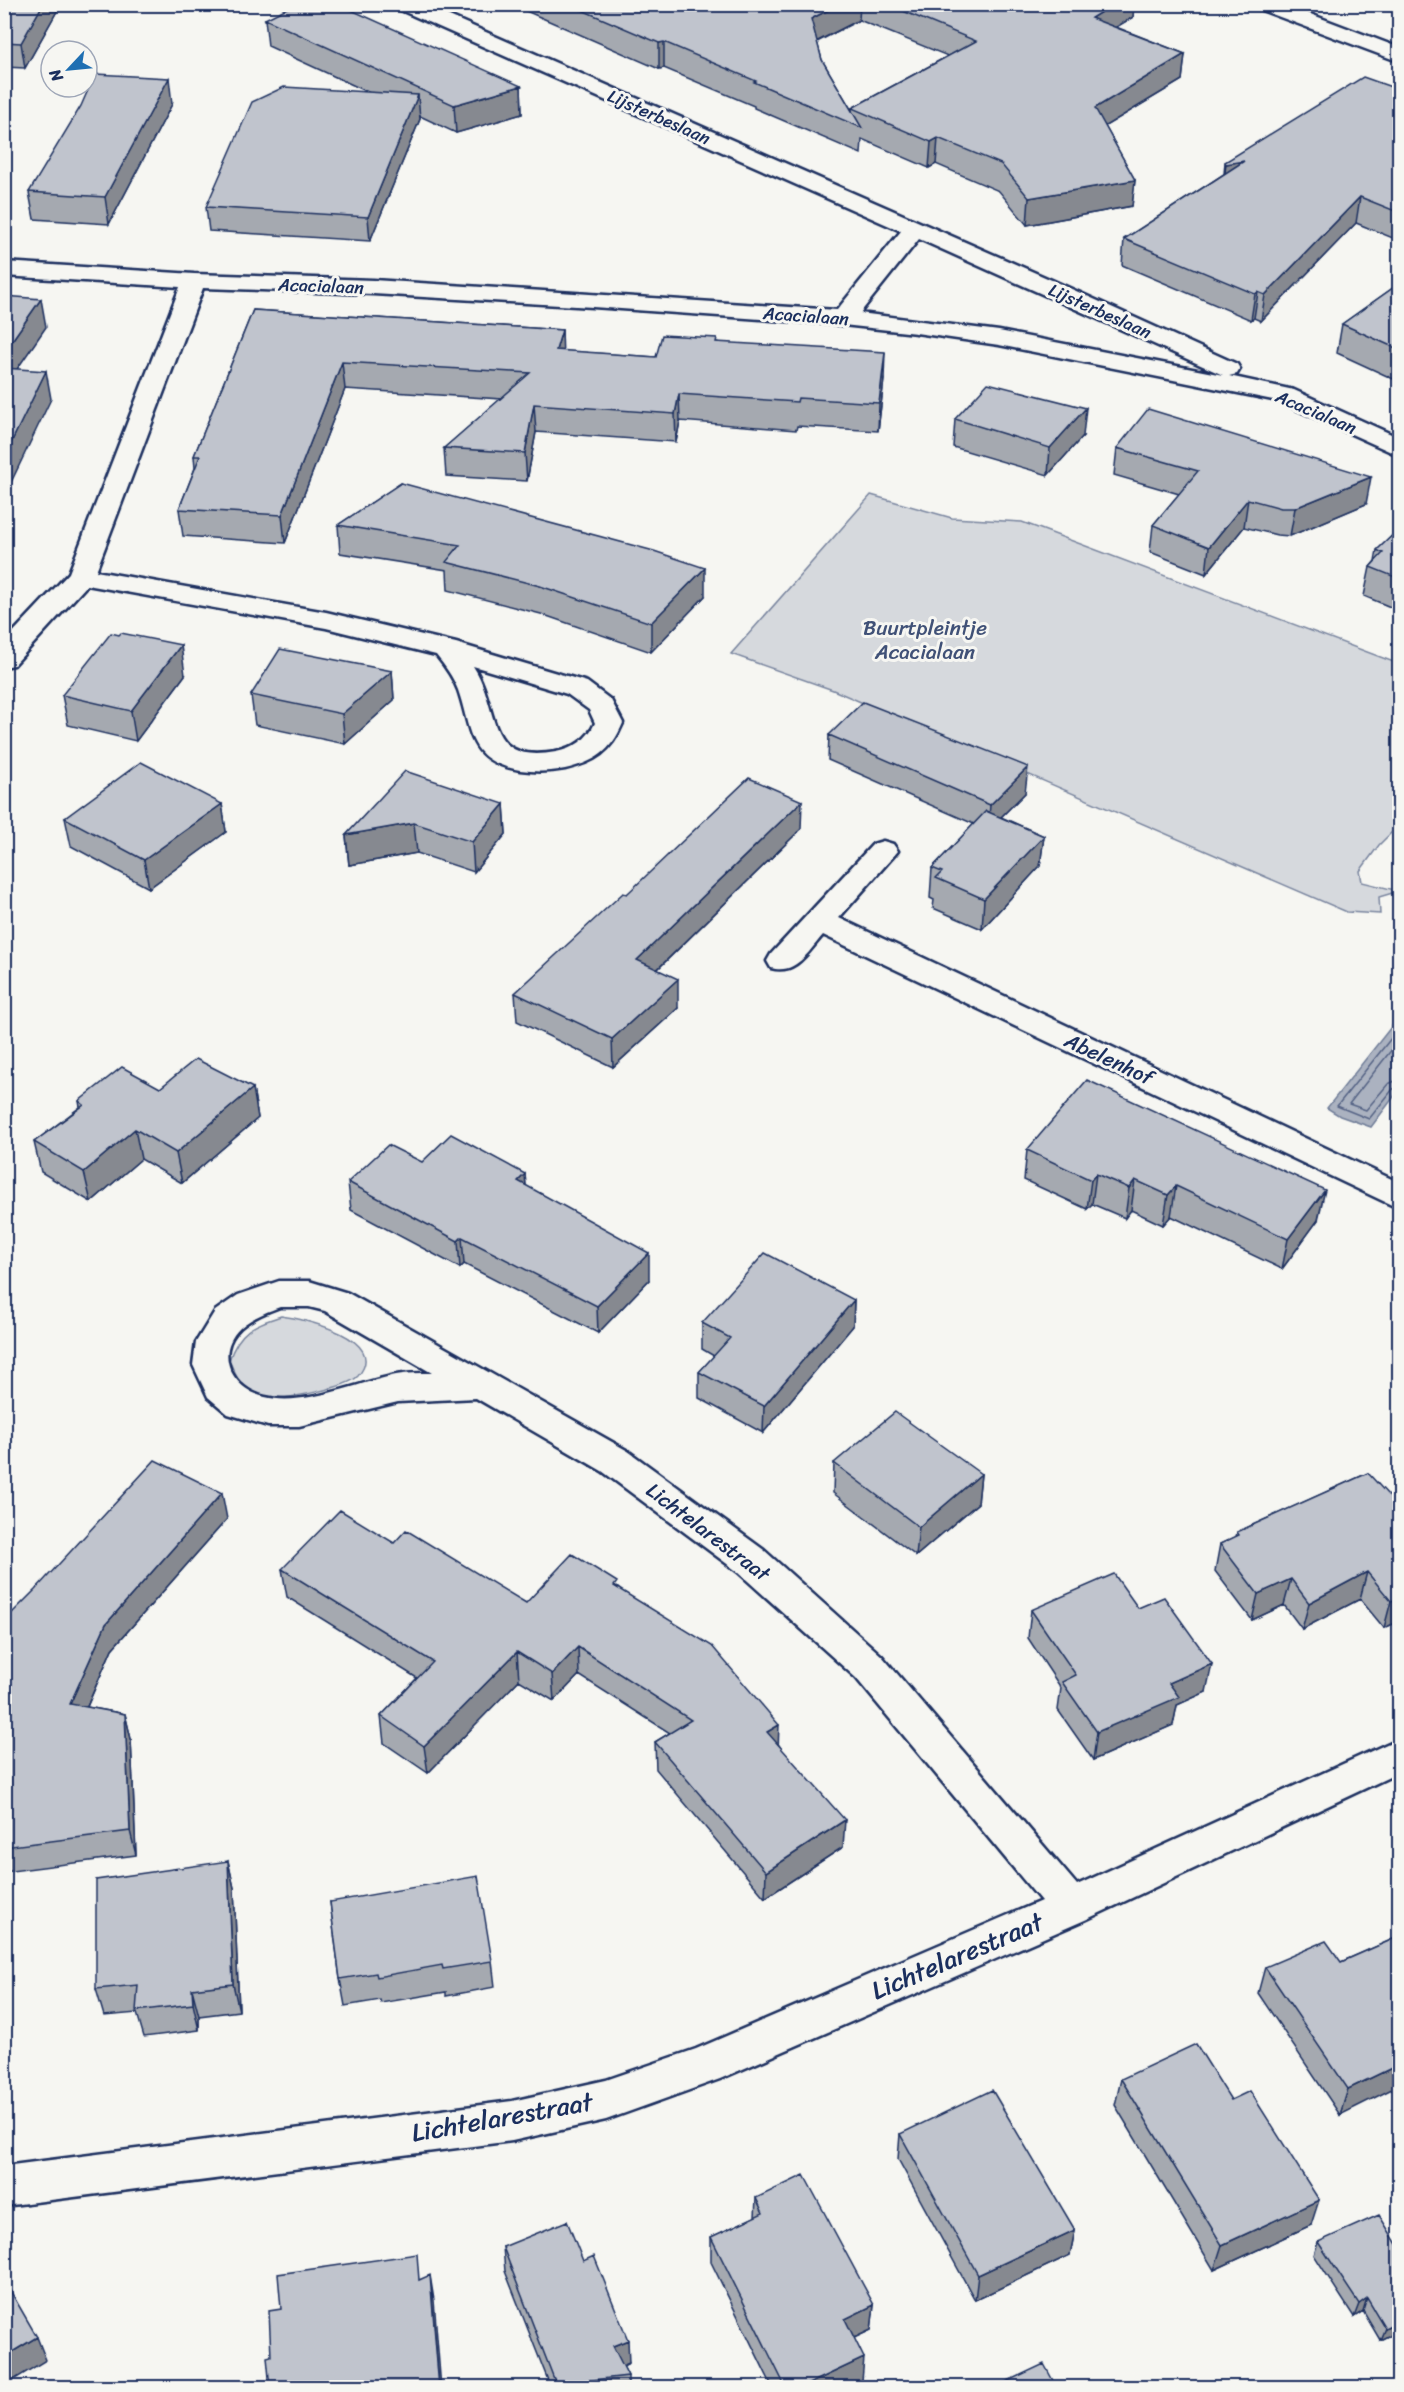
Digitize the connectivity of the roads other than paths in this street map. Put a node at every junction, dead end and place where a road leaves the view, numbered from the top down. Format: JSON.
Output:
{"nodes":[{"id":1,"x":403,"y":4,"type":"edge"},
{"id":2,"x":1263,"y":4,"type":"edge"},
{"id":3,"x":1400,"y":56,"type":"edge"},
{"id":4,"x":914,"y":230,"type":"junction"},
{"id":5,"x":4,"y":269,"type":"edge"},
{"id":6,"x":194,"y":281,"type":"junction"},
{"id":7,"x":843,"y":318,"type":"junction"},
{"id":8,"x":1285,"y":395,"type":"junction"},
{"id":9,"x":1400,"y":448,"type":"edge"},
{"id":10,"x":81,"y":576,"type":"junction"},
{"id":11,"x":446,"y":649,"type":"junction"},
{"id":12,"x":4,"y":659,"type":"edge"},
{"id":13,"x":883,"y":851,"type":"dead end"},
{"id":14,"x":819,"y":921,"type":"junction"},
{"id":15,"x":782,"y":961,"type":"dead end"},
{"id":16,"x":1400,"y":1197,"type":"edge"},
{"id":17,"x":481,"y":1384,"type":"junction"},
{"id":18,"x":1400,"y":1754,"type":"edge"},
{"id":19,"x":1071,"y":1906,"type":"junction"},
{"id":20,"x":4,"y":2186,"type":"edge"}],
"edges":[{"from":1,"to":4,"type":"street","name":"Lijsterbeslaan"},
{"from":2,"to":3,"type":"street"},
{"from":4,"to":7,"type":"street"},
{"from":4,"to":8,"type":"street","name":"Lijsterbeslaan"},
{"from":5,"to":6,"type":"street","name":"Acacialaan"},
{"from":6,"to":7,"type":"street","name":"Acacialaan"},
{"from":6,"to":10,"type":"street"},
{"from":7,"to":8,"type":"street","name":"Acacialaan"},
{"from":8,"to":9,"type":"street","name":"Acacialaan"},
{"from":10,"to":11,"type":"street"},
{"from":10,"to":12,"type":"street"},
{"from":11,"to":11,"type":"street"},
{"from":13,"to":14,"type":"street"},
{"from":14,"to":15,"type":"street"},
{"from":14,"to":16,"type":"street","name":"Abelenhof"},
{"from":17,"to":17,"type":"street","name":"Lichtelarestraat"},
{"from":17,"to":19,"type":"street","name":"Lichtelarestraat"},
{"from":18,"to":19,"type":"street","name":"Lichtelarestraat"},
{"from":19,"to":20,"type":"street","name":"Lichtelarestraat"}]}
